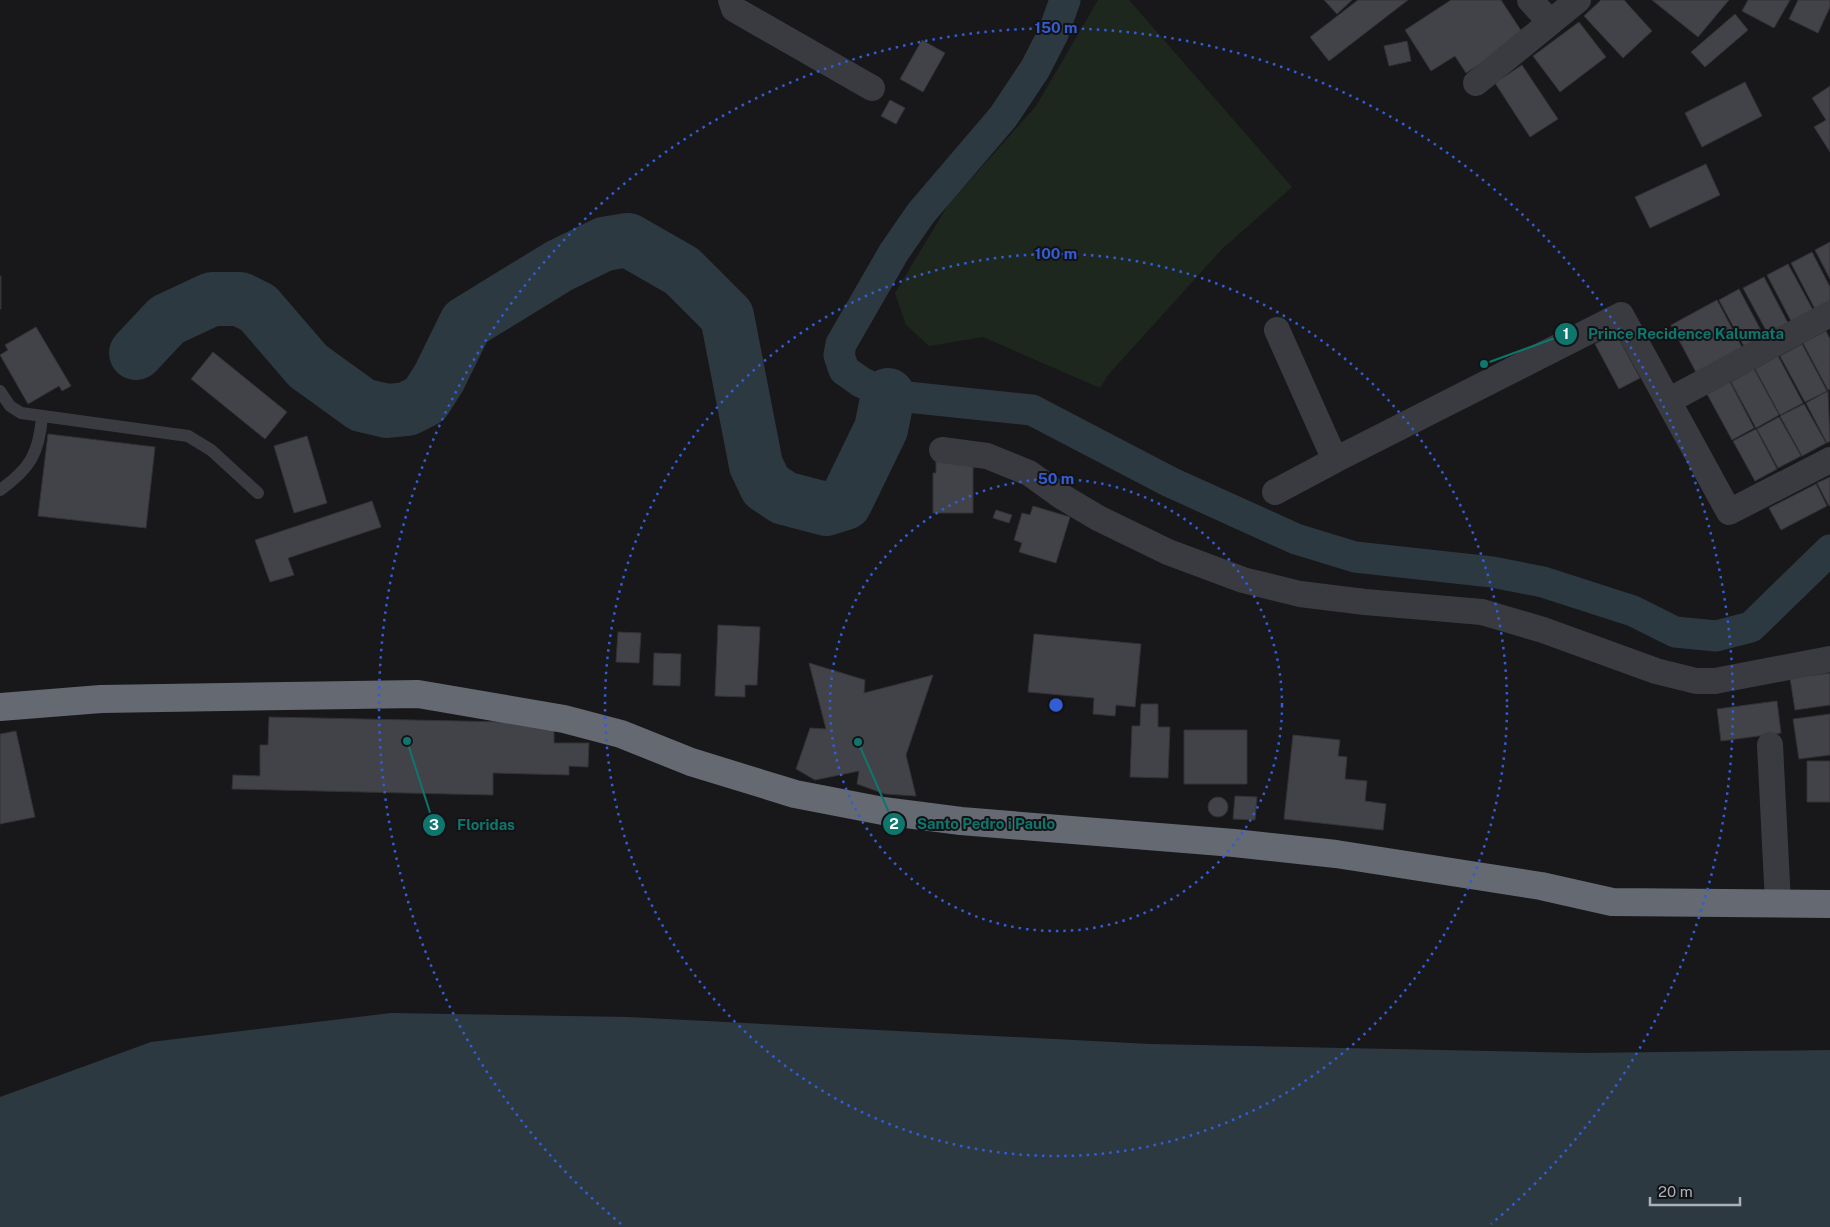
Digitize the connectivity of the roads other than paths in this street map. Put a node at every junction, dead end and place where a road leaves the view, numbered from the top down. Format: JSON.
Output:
{"nodes":[{"id":1,"x":731,"y":0,"type":"edge"},
{"id":2,"x":1530,"y":0,"type":"edge"},
{"id":3,"x":1578,"y":0,"type":"edge"},
{"id":4,"x":1550,"y":22,"type":"junction"},
{"id":5,"x":1476,"y":83,"type":"dead end"},
{"id":6,"x":872,"y":88,"type":"dead end"},
{"id":7,"x":1830,"y":314,"type":"edge"},
{"id":8,"x":1277,"y":330,"type":"dead end"},
{"id":9,"x":0,"y":392,"type":"edge"},
{"id":10,"x":1668,"y":401,"type":"junction"},
{"id":11,"x":42,"y":417,"type":"junction"},
{"id":12,"x":942,"y":450,"type":"dead end"},
{"id":13,"x":1335,"y":460,"type":"junction"},
{"id":14,"x":1830,"y":460,"type":"edge"},
{"id":15,"x":0,"y":490,"type":"edge"},
{"id":16,"x":1275,"y":492,"type":"dead end"},
{"id":17,"x":258,"y":493,"type":"dead end"},
{"id":18,"x":1830,"y":659,"type":"edge"},
{"id":19,"x":0,"y":707,"type":"edge"},
{"id":20,"x":1770,"y":745,"type":"dead end"},
{"id":21,"x":1778,"y":903,"type":"junction"},
{"id":22,"x":1830,"y":904,"type":"edge"}],
"edges":[{"from":1,"to":6,"type":"street"},
{"from":2,"to":4,"type":"street"},
{"from":3,"to":4,"type":"street"},
{"from":4,"to":5,"type":"street"},
{"from":7,"to":10,"type":"street"},
{"from":8,"to":13,"type":"street"},
{"from":9,"to":11,"type":"lane"},
{"from":10,"to":13,"type":"street"},
{"from":10,"to":14,"type":"street"},
{"from":11,"to":15,"type":"lane"},
{"from":11,"to":17,"type":"lane"},
{"from":12,"to":18,"type":"street"},
{"from":13,"to":16,"type":"street"},
{"from":19,"to":21,"type":"highway"},
{"from":20,"to":21,"type":"street"},
{"from":21,"to":22,"type":"highway"}]}
